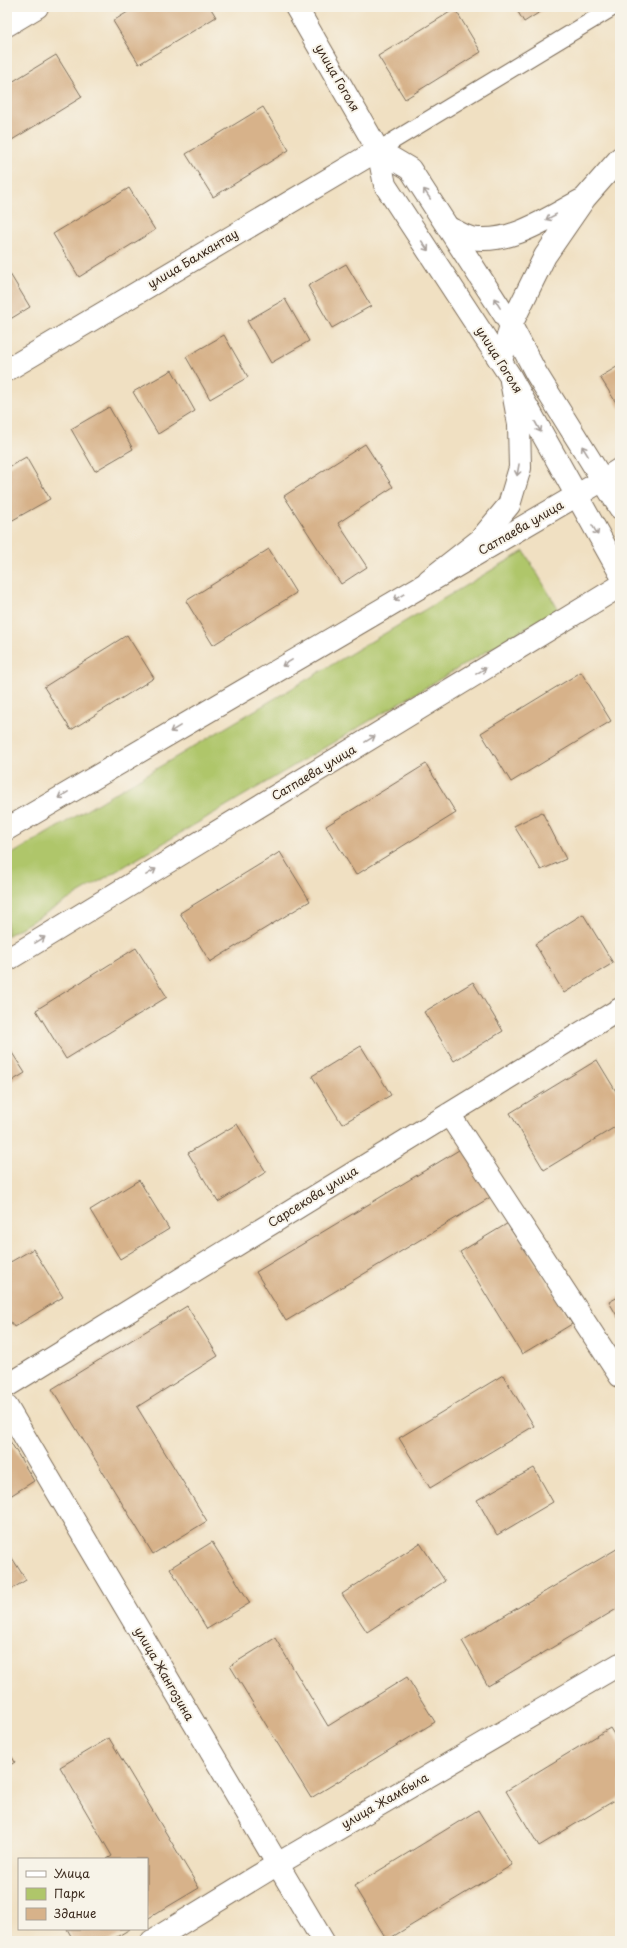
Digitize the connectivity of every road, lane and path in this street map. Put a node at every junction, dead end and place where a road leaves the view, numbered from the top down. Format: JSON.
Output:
{"nodes":[{"id":1,"x":37,"y":7,"type":"edge"},
{"id":2,"x":296,"y":7,"type":"edge"},
{"id":3,"x":614,"y":7,"type":"edge"},
{"id":4,"x":7,"y":26,"type":"edge"},
{"id":5,"x":378,"y":150,"type":"junction"},
{"id":6,"x":620,"y":158,"type":"edge"},
{"id":7,"x":585,"y":198,"type":"junction"},
{"id":8,"x":449,"y":228,"type":"junction"},
{"id":9,"x":511,"y":325,"type":"junction"},
{"id":10,"x":506,"y":369,"type":"junction"},
{"id":11,"x":7,"y":370,"type":"edge"},
{"id":12,"x":611,"y":474,"type":"edge"},
{"id":13,"x":576,"y":496,"type":"junction"},
{"id":14,"x":620,"y":508,"type":"edge"},
{"id":15,"x":620,"y":573,"type":"edge"},
{"id":16,"x":429,"y":580,"type":"junction"},
{"id":17,"x":620,"y":586,"type":"edge"},
{"id":18,"x":7,"y":829,"type":"edge"},
{"id":19,"x":7,"y":960,"type":"edge"},
{"id":20,"x":620,"y":1010,"type":"edge"},
{"id":21,"x":449,"y":1114,"type":"junction"},
{"id":22,"x":620,"y":1376,"type":"edge"},
{"id":23,"x":7,"y":1386,"type":"edge"},
{"id":24,"x":7,"y":1407,"type":"edge"},
{"id":25,"x":620,"y":1664,"type":"edge"},
{"id":26,"x":276,"y":1864,"type":"junction"},
{"id":27,"x":152,"y":1941,"type":"edge"},
{"id":28,"x":323,"y":1941,"type":"edge"}],
"edges":[{"from":1,"to":4,"type":"main road"},
{"from":2,"to":5,"type":"main road","name":"улица Гоголя"},
{"from":3,"to":5,"type":"lane"},
{"from":8,"to":5,"type":"main road","name":"улица Гоголя","one_way":true},
{"from":5,"to":10,"type":"main road","name":"улица Гоголя","one_way":true},
{"from":5,"to":11,"type":"main road","name":"улица Балкантау"},
{"from":6,"to":7,"type":"main road"},
{"from":7,"to":8,"type":"main road","one_way":true},
{"from":7,"to":9,"type":"main road"},
{"from":9,"to":8,"type":"main road","name":"улица Гоголя","one_way":true},
{"from":9,"to":10,"type":"main road"},
{"from":12,"to":9,"type":"main road","name":"улица Гоголя","one_way":true},
{"from":10,"to":13,"type":"main road","name":"улица Гоголя","one_way":true},
{"from":10,"to":16,"type":"main road","one_way":true},
{"from":12,"to":13,"type":"main road","name":"Сатпаева улица"},
{"from":12,"to":14,"type":"main road","name":"улица Гоголя"},
{"from":13,"to":15,"type":"main road","name":"улица Гоголя","one_way":true},
{"from":13,"to":16,"type":"main road","name":"Сатпаева улица"},
{"from":16,"to":18,"type":"main road","name":"Сатпаева улица","one_way":true},
{"from":19,"to":17,"type":"main road","name":"Сатпаева улица","one_way":true},
{"from":20,"to":21,"type":"main road","name":"Сарсекова улица"},
{"from":21,"to":22,"type":"main road"},
{"from":21,"to":23,"type":"main road","name":"Сарсекова улица"},
{"from":24,"to":26,"type":"main road","name":"улица Жангозина"},
{"from":25,"to":26,"type":"main road","name":"улица Жамбыла"},
{"from":26,"to":27,"type":"main road","name":"улица Жамбыла"},
{"from":26,"to":28,"type":"main road","name":"улица Жангозина"}]}
